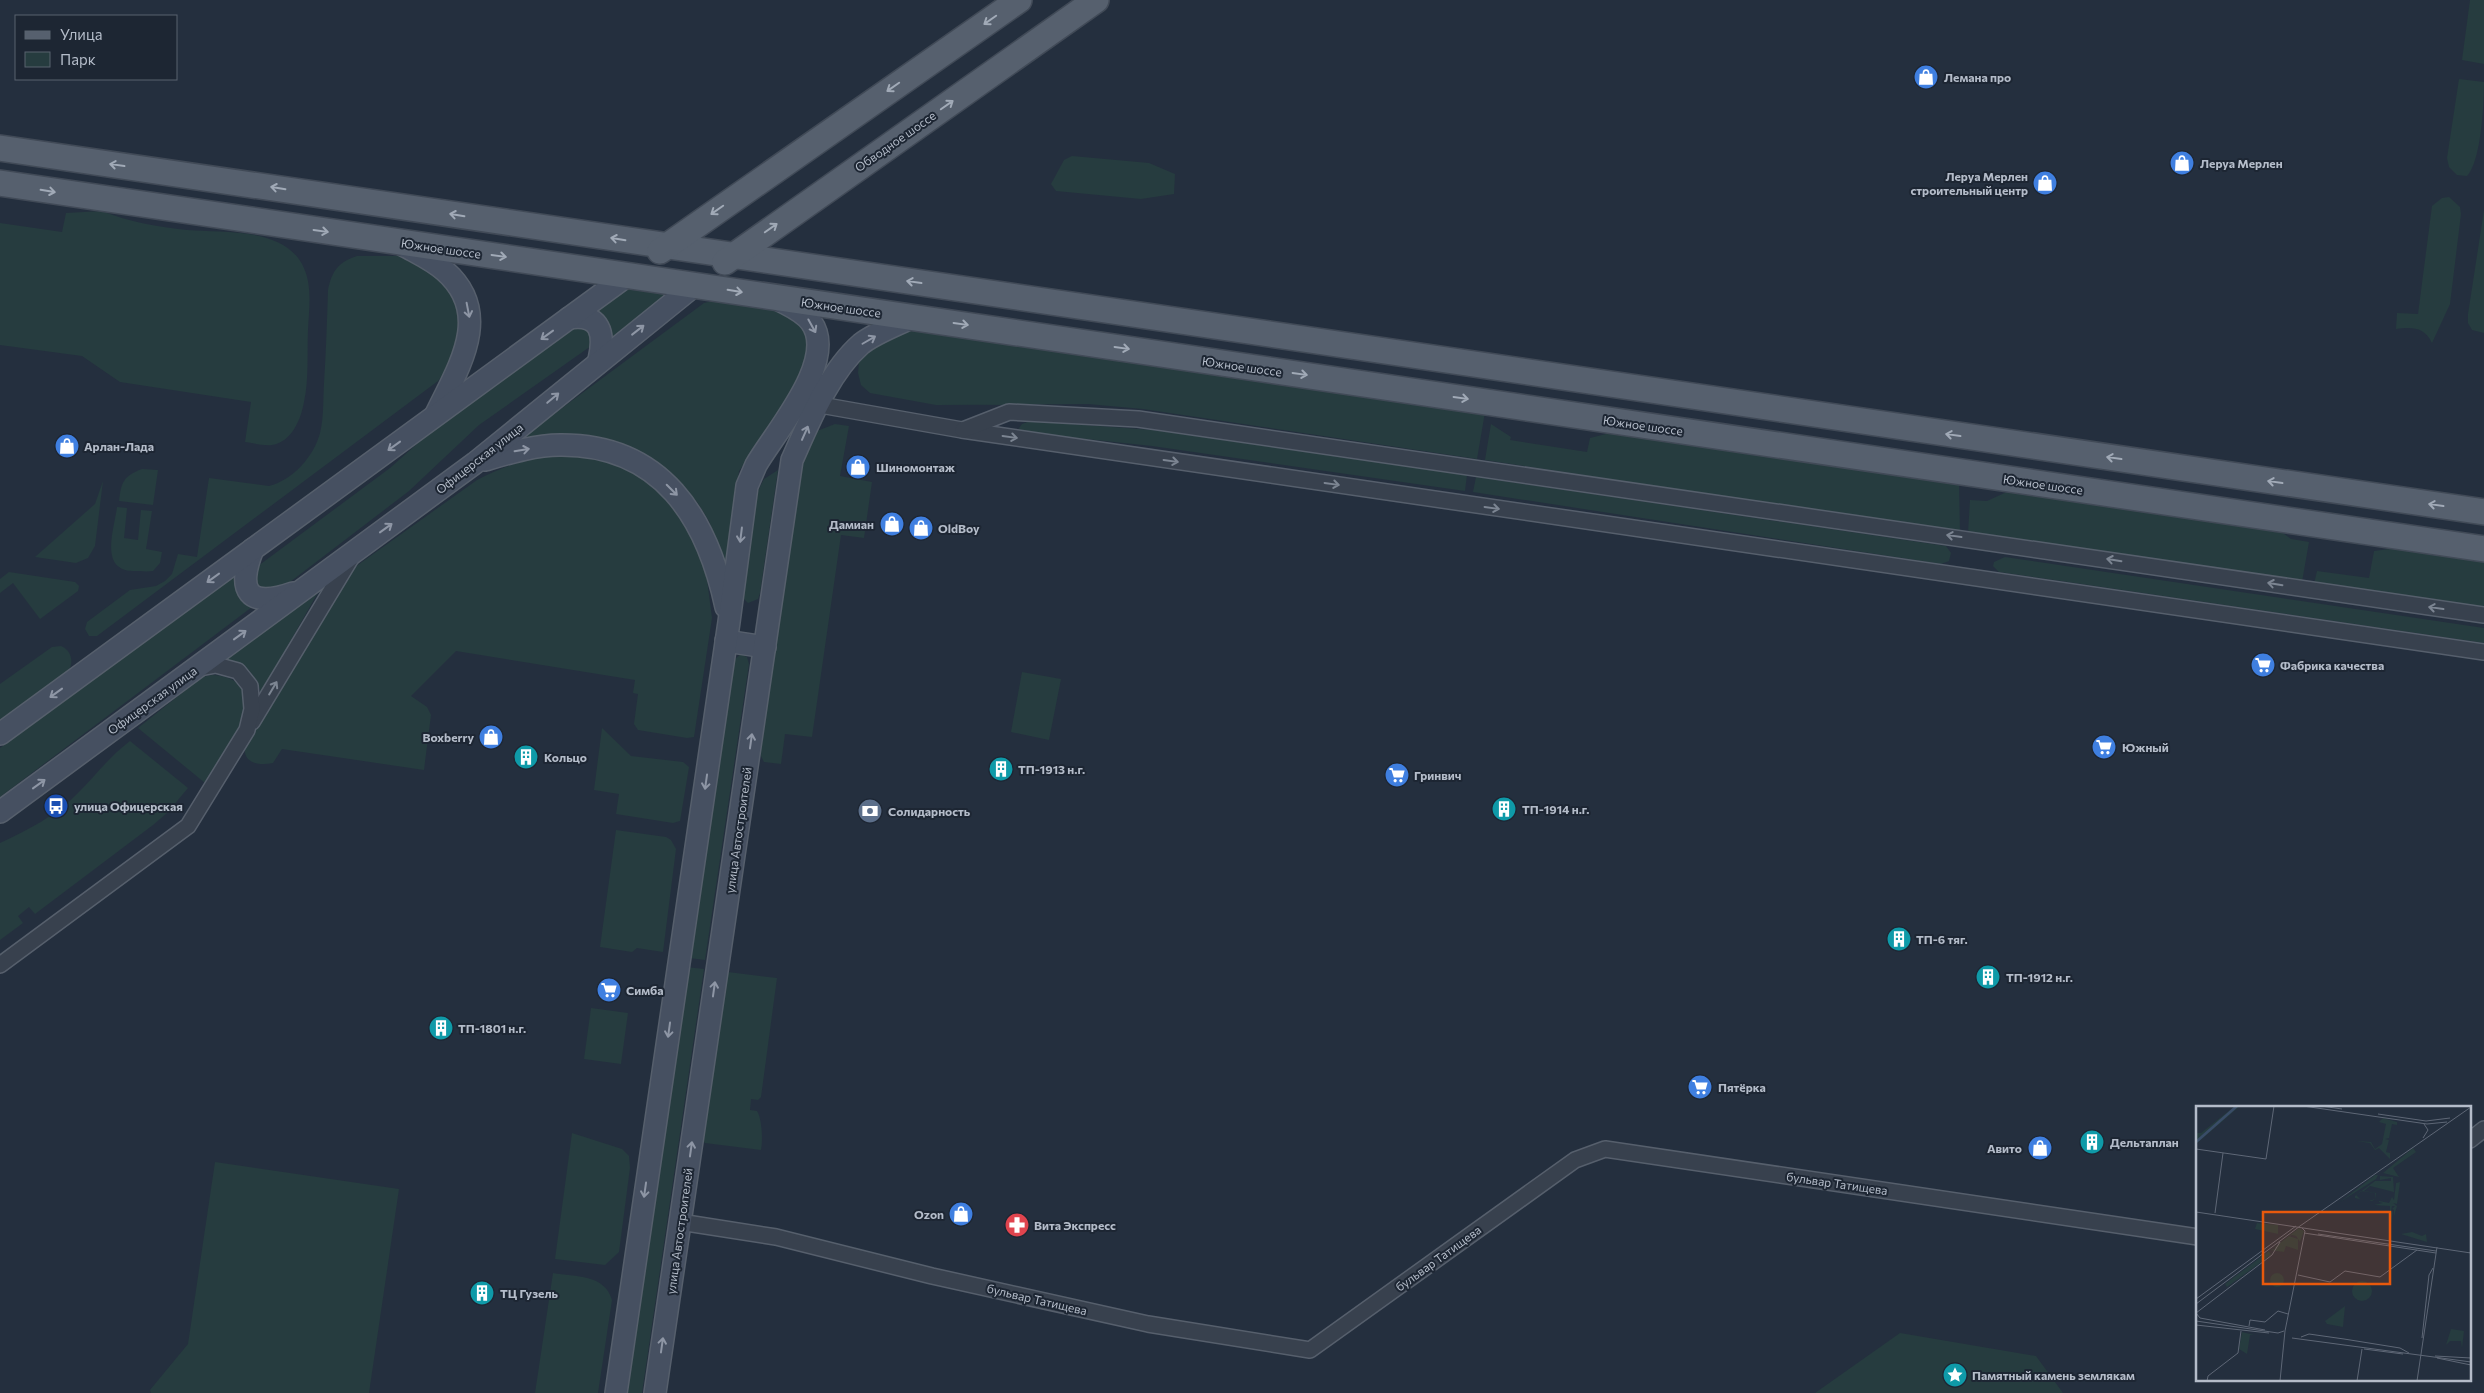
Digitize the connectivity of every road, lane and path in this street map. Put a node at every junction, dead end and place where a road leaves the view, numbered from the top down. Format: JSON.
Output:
{"nodes":[{"id":1,"x":1019,"y":0,"type":"edge"},
{"id":2,"x":1096,"y":0,"type":"edge"},
{"id":3,"x":0,"y":148,"type":"edge"},
{"id":4,"x":0,"y":183,"type":"edge"},
{"id":5,"x":398,"y":242,"type":"junction"},
{"id":6,"x":666,"y":246,"type":"junction"},
{"id":7,"x":731,"y":256,"type":"junction"},
{"id":8,"x":628,"y":275,"type":"junction"},
{"id":9,"x":695,"y":285,"type":"junction"},
{"id":10,"x":775,"y":297,"type":"junction"},
{"id":11,"x":913,"y":317,"type":"junction"},
{"id":12,"x":569,"y":318,"type":"junction"},
{"id":13,"x":599,"y":360,"type":"junction"},
{"id":14,"x":808,"y":403,"type":"junction"},
{"id":15,"x":434,"y":418,"type":"junction"},
{"id":16,"x":962,"y":430,"type":"junction"},
{"id":17,"x":475,"y":463,"type":"junction"},
{"id":18,"x":2484,"y":512,"type":"edge"},
{"id":19,"x":253,"y":549,"type":"junction"},
{"id":20,"x":2484,"y":549,"type":"edge"},
{"id":21,"x":355,"y":551,"type":"junction"},
{"id":22,"x":305,"y":588,"type":"junction"},
{"id":23,"x":2484,"y":615,"type":"edge"},
{"id":24,"x":728,"y":632,"type":"junction"},
{"id":25,"x":765,"y":647,"type":"junction"},
{"id":26,"x":2484,"y":652,"type":"edge"},
{"id":27,"x":193,"y":670,"type":"junction"},
{"id":28,"x":247,"y":730,"type":"junction"},
{"id":29,"x":0,"y":734,"type":"edge"},
{"id":30,"x":0,"y":812,"type":"edge"},
{"id":31,"x":0,"y":965,"type":"edge"},
{"id":32,"x":2484,"y":1129,"type":"edge"},
{"id":33,"x":2472,"y":1138,"type":"edge"},
{"id":34,"x":680,"y":1222,"type":"junction"},
{"id":35,"x":2196,"y":1237,"type":"edge"},
{"id":36,"x":616,"y":1393,"type":"edge"},
{"id":37,"x":655,"y":1393,"type":"edge"}],
"edges":[{"from":1,"to":6,"type":"main road","one_way":true},
{"from":7,"to":2,"type":"main road","name":"Обводное шоссе","one_way":true},
{"from":6,"to":3,"type":"main road","one_way":true},
{"from":4,"to":5,"type":"main road","name":"Южное шоссе","one_way":true},
{"from":5,"to":8,"type":"main road","name":"Южное шоссе","one_way":true},
{"from":5,"to":15,"type":"main road","one_way":true},
{"from":6,"to":7,"type":"main road"},
{"from":6,"to":8,"type":"main road"},
{"from":7,"to":9,"type":"main road","name":"Обводное шоссе"},
{"from":18,"to":7,"type":"main road","one_way":true},
{"from":8,"to":9,"type":"main road","name":"Южное шоссе"},
{"from":8,"to":12,"type":"main road"},
{"from":9,"to":10,"type":"main road","name":"Южное шоссе","one_way":true},
{"from":13,"to":9,"type":"main road","name":"Офицерская улица","one_way":true},
{"from":10,"to":11,"type":"main road","name":"Южное шоссе"},
{"from":10,"to":14,"type":"main road","name":"улица Автостроителей","one_way":true},
{"from":14,"to":11,"type":"main road","name":"улица Автостроителей","one_way":true},
{"from":11,"to":20,"type":"main road","name":"Южное шоссе","one_way":true},
{"from":12,"to":13,"type":"main road"},
{"from":12,"to":15,"type":"main road","one_way":true},
{"from":17,"to":13,"type":"main road","name":"Офицерская улица","one_way":true},
{"from":14,"to":16,"type":"street"},
{"from":14,"to":24,"type":"main road","name":"улица Автостроителей","one_way":true},
{"from":25,"to":14,"type":"main road","name":"улица Автостроителей","one_way":true},
{"from":15,"to":19,"type":"main road","one_way":true},
{"from":23,"to":16,"type":"street","one_way":true},
{"from":16,"to":26,"type":"street","one_way":true},
{"from":21,"to":17,"type":"main road","name":"Офицерская улица","one_way":true},
{"from":17,"to":24,"type":"main road","name":"улица Автостроителей","one_way":true},
{"from":19,"to":22,"type":"main road","name":"Офицерская улица"},
{"from":19,"to":29,"type":"main road","one_way":true},
{"from":21,"to":22,"type":"main road","name":"Офицерская улица"},
{"from":28,"to":21,"type":"street","name":"Офицерская улица","one_way":true},
{"from":27,"to":22,"type":"main road","name":"Офицерская улица","one_way":true},
{"from":24,"to":25,"type":"main road"},
{"from":24,"to":36,"type":"main road","name":"улица Автостроителей","one_way":true},
{"from":34,"to":25,"type":"main road","name":"улица Автостроителей","one_way":true},
{"from":27,"to":28,"type":"street"},
{"from":30,"to":27,"type":"main road","name":"Офицерская улица","one_way":true},
{"from":28,"to":31,"type":"street","name":"Офицерская улица"},
{"from":32,"to":33,"type":"street"},
{"from":34,"to":35,"type":"street","name":"бульвар Татищева"},
{"from":37,"to":34,"type":"main road","name":"улица Автостроителей","one_way":true}]}
